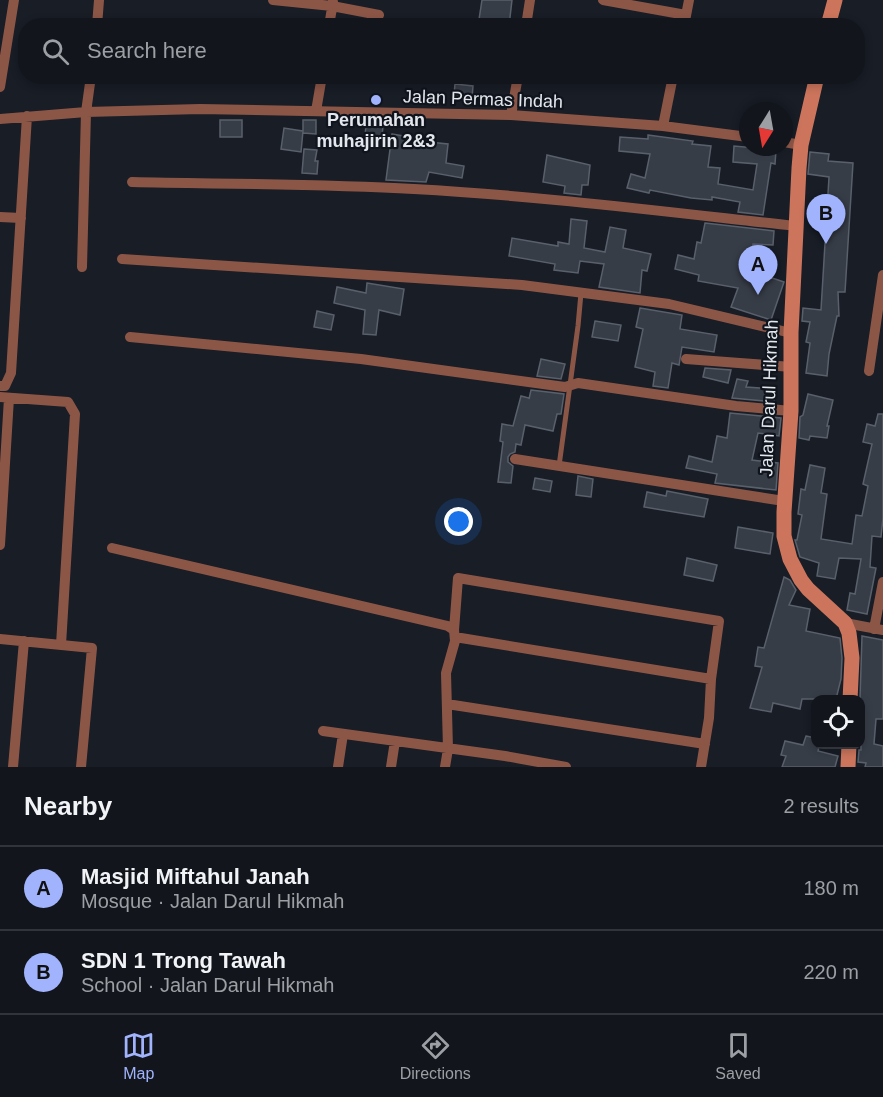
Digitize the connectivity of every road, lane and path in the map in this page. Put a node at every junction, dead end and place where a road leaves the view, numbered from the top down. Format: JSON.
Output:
{"nodes":[{"id":1,"x":14,"y":0,"type":"edge"},
{"id":2,"x":99,"y":0,"type":"edge"},
{"id":3,"x":273,"y":0,"type":"edge"},
{"id":4,"x":530,"y":0,"type":"edge"},
{"id":5,"x":603,"y":0,"type":"edge"},
{"id":6,"x":689,"y":0,"type":"edge"},
{"id":7,"x":835,"y":0,"type":"edge"},
{"id":8,"x":333,"y":3,"type":"edge"},
{"id":9,"x":379,"y":15,"type":"dead end"},
{"id":10,"x":98,"y":18,"type":"edge"},
{"id":11,"x":330,"y":18,"type":"edge"},
{"id":12,"x":527,"y":18,"type":"edge"},
{"id":13,"x":677,"y":18,"type":"edge"},
{"id":14,"x":685,"y":18,"type":"edge"},
{"id":15,"x":830,"y":18,"type":"edge"},
{"id":16,"x":90,"y":84,"type":"edge"},
{"id":17,"x":321,"y":84,"type":"edge"},
{"id":18,"x":517,"y":84,"type":"edge"},
{"id":19,"x":671,"y":84,"type":"edge"},
{"id":20,"x":815,"y":84,"type":"edge"},
{"id":21,"x":0,"y":87,"type":"edge"},
{"id":22,"x":316,"y":111,"type":"junction"},
{"id":23,"x":86,"y":112,"type":"junction"},
{"id":24,"x":511,"y":114,"type":"junction"},
{"id":25,"x":27,"y":116,"type":"junction"},
{"id":26,"x":0,"y":119,"type":"edge"},
{"id":27,"x":663,"y":126,"type":"junction"},
{"id":28,"x":739,"y":136,"type":"edge"},
{"id":29,"x":793,"y":144,"type":"edge"},
{"id":30,"x":801,"y":145,"type":"junction"},
{"id":31,"x":132,"y":182,"type":"dead end"},
{"id":32,"x":0,"y":217,"type":"edge"},
{"id":33,"x":21,"y":218,"type":"junction"},
{"id":34,"x":795,"y":226,"type":"junction"},
{"id":35,"x":122,"y":259,"type":"dead end"},
{"id":36,"x":82,"y":267,"type":"dead end"},
{"id":37,"x":883,"y":275,"type":"edge"},
{"id":38,"x":581,"y":293,"type":"junction"},
{"id":39,"x":791,"y":333,"type":"junction"},
{"id":40,"x":130,"y":337,"type":"dead end"},
{"id":41,"x":686,"y":359,"type":"dead end"},
{"id":42,"x":792,"y":367,"type":"junction"},
{"id":43,"x":869,"y":371,"type":"dead end"},
{"id":44,"x":0,"y":386,"type":"edge"},
{"id":45,"x":570,"y":387,"type":"junction"},
{"id":46,"x":5,"y":398,"type":"edge"},
{"id":47,"x":791,"y":411,"type":"junction"},
{"id":48,"x":515,"y":459,"type":"dead end"},
{"id":49,"x":559,"y":466,"type":"junction"},
{"id":50,"x":784,"y":501,"type":"junction"},
{"id":51,"x":0,"y":545,"type":"edge"},
{"id":52,"x":112,"y":548,"type":"dead end"},
{"id":53,"x":883,"y":582,"type":"edge"},
{"id":54,"x":845,"y":623,"type":"junction"},
{"id":55,"x":879,"y":630,"type":"edge"},
{"id":56,"x":454,"y":634,"type":"junction"},
{"id":57,"x":0,"y":639,"type":"edge"},
{"id":58,"x":24,"y":641,"type":"junction"},
{"id":59,"x":61,"y":645,"type":"junction"},
{"id":60,"x":711,"y":679,"type":"junction"},
{"id":61,"x":850,"y":695,"type":"edge"},
{"id":62,"x":447,"y":704,"type":"junction"},
{"id":63,"x":323,"y":731,"type":"dead end"},
{"id":64,"x":343,"y":734,"type":"junction"},
{"id":65,"x":395,"y":741,"type":"junction"},
{"id":66,"x":705,"y":744,"type":"junction"},
{"id":67,"x":448,"y":749,"type":"junction"},
{"id":68,"x":849,"y":749,"type":"edge"},
{"id":69,"x":504,"y":762,"type":"edge"},
{"id":70,"x":13,"y":767,"type":"edge"},
{"id":71,"x":81,"y":767,"type":"edge"},
{"id":72,"x":338,"y":767,"type":"edge"},
{"id":73,"x":391,"y":767,"type":"edge"},
{"id":74,"x":445,"y":767,"type":"edge"},
{"id":75,"x":561,"y":767,"type":"edge"},
{"id":76,"x":701,"y":767,"type":"edge"},
{"id":77,"x":848,"y":767,"type":"edge"}],
"edges":[{"from":1,"to":21,"type":"street"},
{"from":2,"to":10,"type":"street"},
{"from":3,"to":8,"type":"street"},
{"from":4,"to":12,"type":"street"},
{"from":5,"to":13,"type":"street"},
{"from":6,"to":14,"type":"street"},
{"from":7,"to":15,"type":"street"},
{"from":8,"to":9,"type":"street"},
{"from":8,"to":11,"type":"street"},
{"from":16,"to":23,"type":"street"},
{"from":17,"to":22,"type":"street"},
{"from":18,"to":24,"type":"street"},
{"from":19,"to":27,"type":"street"},
{"from":20,"to":30,"type":"street","name":"Jalan Darul Hikmah"},
{"from":22,"to":23,"type":"street","name":"Jalan Permas Indah"},
{"from":22,"to":24,"type":"street","name":"Jalan Permas Indah"},
{"from":23,"to":25,"type":"street","name":"Jalan Permas Indah"},
{"from":23,"to":36,"type":"street"},
{"from":24,"to":27,"type":"street","name":"Jalan Permas Indah"},
{"from":25,"to":26,"type":"street","name":"Jalan Permas Indah"},
{"from":25,"to":33,"type":"street"},
{"from":27,"to":28,"type":"street","name":"Jalan Permas Indah"},
{"from":29,"to":30,"type":"street"},
{"from":30,"to":34,"type":"street","name":"Jalan Darul Hikmah"},
{"from":31,"to":34,"type":"street"},
{"from":32,"to":33,"type":"street"},
{"from":33,"to":44,"type":"street"},
{"from":34,"to":39,"type":"street","name":"Jalan Darul Hikmah"},
{"from":35,"to":38,"type":"street"},
{"from":37,"to":43,"type":"street"},
{"from":38,"to":39,"type":"street"},
{"from":38,"to":45,"type":"lane"},
{"from":39,"to":42,"type":"street","name":"Jalan Darul Hikmah"},
{"from":40,"to":45,"type":"street"},
{"from":41,"to":42,"type":"street"},
{"from":42,"to":47,"type":"street","name":"Jalan Darul Hikmah"},
{"from":45,"to":47,"type":"street"},
{"from":45,"to":49,"type":"lane"},
{"from":46,"to":51,"type":"street"},
{"from":46,"to":59,"type":"street"},
{"from":47,"to":50,"type":"street","name":"Jalan Darul Hikmah"},
{"from":48,"to":49,"type":"street"},
{"from":49,"to":50,"type":"street"},
{"from":50,"to":54,"type":"street","name":"Jalan Darul Hikmah"},
{"from":52,"to":56,"type":"street"},
{"from":53,"to":55,"type":"street"},
{"from":54,"to":55,"type":"street"},
{"from":54,"to":61,"type":"street"},
{"from":56,"to":60,"type":"street"},
{"from":56,"to":60,"type":"street"},
{"from":56,"to":62,"type":"street"},
{"from":57,"to":58,"type":"street"},
{"from":58,"to":59,"type":"street"},
{"from":58,"to":70,"type":"street"},
{"from":59,"to":71,"type":"street"},
{"from":60,"to":66,"type":"street"},
{"from":62,"to":66,"type":"street"},
{"from":62,"to":67,"type":"street"},
{"from":63,"to":64,"type":"street"},
{"from":64,"to":65,"type":"street"},
{"from":64,"to":72,"type":"street"},
{"from":65,"to":67,"type":"street"},
{"from":65,"to":73,"type":"street"},
{"from":66,"to":76,"type":"street"},
{"from":67,"to":69,"type":"street"},
{"from":67,"to":74,"type":"street"},
{"from":68,"to":77,"type":"street"},
{"from":69,"to":75,"type":"street"}]}
